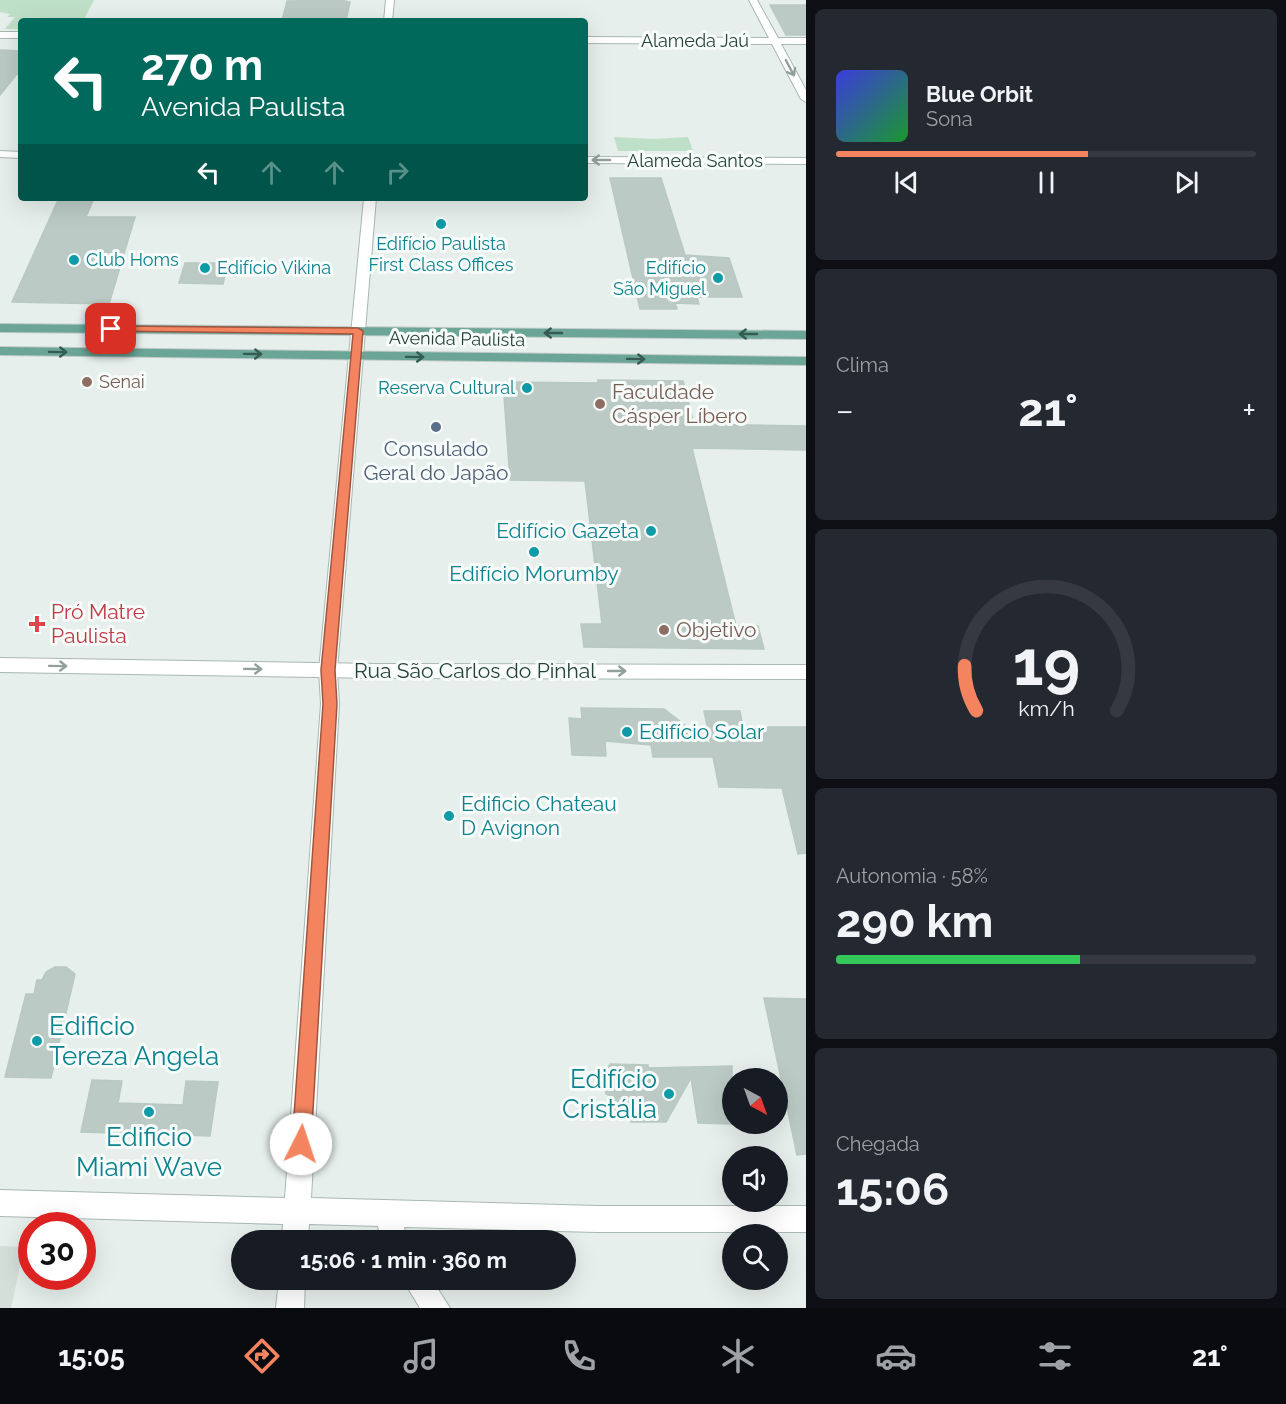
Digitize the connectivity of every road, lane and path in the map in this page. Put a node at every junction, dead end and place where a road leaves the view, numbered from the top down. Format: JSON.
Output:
{"nodes":[{"id":1,"x":390,"y":0,"type":"edge"},
{"id":2,"x":753,"y":0,"type":"edge"},
{"id":3,"x":388,"y":18,"type":"edge"},
{"id":4,"x":0,"y":35,"type":"edge"},
{"id":5,"x":18,"y":35,"type":"edge"},
{"id":6,"x":588,"y":40,"type":"edge"},
{"id":7,"x":775,"y":41,"type":"junction"},
{"id":8,"x":806,"y":42,"type":"edge"},
{"id":9,"x":806,"y":99,"type":"edge"},
{"id":10,"x":0,"y":154,"type":"edge"},
{"id":11,"x":18,"y":154,"type":"edge"},
{"id":12,"x":588,"y":160,"type":"edge"},
{"id":13,"x":806,"y":161,"type":"edge"},
{"id":14,"x":370,"y":201,"type":"edge"},
{"id":15,"x":0,"y":328,"type":"edge"},
{"id":16,"x":358,"y":331,"type":"junction"},
{"id":17,"x":806,"y":335,"type":"edge"},
{"id":18,"x":0,"y":351,"type":"edge"},
{"id":19,"x":357,"y":356,"type":"junction"},
{"id":20,"x":806,"y":361,"type":"edge"},
{"id":21,"x":0,"y":665,"type":"edge"},
{"id":22,"x":328,"y":670,"type":"junction"},
{"id":23,"x":806,"y":672,"type":"edge"},
{"id":24,"x":0,"y":1203,"type":"edge"},
{"id":25,"x":297,"y":1211,"type":"junction"},
{"id":26,"x":388,"y":1213,"type":"junction"},
{"id":27,"x":806,"y":1219,"type":"edge"},
{"id":28,"x":296,"y":1230,"type":"edge"},
{"id":29,"x":392,"y":1230,"type":"edge"},
{"id":30,"x":291,"y":1290,"type":"edge"},
{"id":31,"x":423,"y":1290,"type":"edge"},
{"id":32,"x":290,"y":1308,"type":"edge"},
{"id":33,"x":436,"y":1308,"type":"edge"}],
"edges":[{"from":1,"to":3,"type":"street"},
{"from":2,"to":7,"type":"street"},
{"from":4,"to":5,"type":"street"},
{"from":6,"to":7,"type":"street","name":"Alameda Jaú"},
{"from":7,"to":8,"type":"street","name":"Alameda Jaú"},
{"from":7,"to":9,"type":"street","one_way":true},
{"from":10,"to":11,"type":"street"},
{"from":13,"to":12,"type":"street","name":"Alameda Santos","one_way":true},
{"from":14,"to":16,"type":"street"},
{"from":15,"to":16,"type":"main road","name":"Avenida Paulista"},
{"from":17,"to":16,"type":"main road","name":"Avenida Paulista","one_way":true},
{"from":16,"to":19,"type":"street"},
{"from":18,"to":19,"type":"main road","name":"Avenida Paulista","one_way":true},
{"from":19,"to":20,"type":"main road","name":"Avenida Paulista","one_way":true},
{"from":19,"to":22,"type":"street"},
{"from":21,"to":22,"type":"street","name":"Rua São Carlos do Pinhal","one_way":true},
{"from":22,"to":23,"type":"street","name":"Rua São Carlos do Pinhal","one_way":true},
{"from":22,"to":25,"type":"street"},
{"from":24,"to":25,"type":"street"},
{"from":25,"to":26,"type":"street"},
{"from":25,"to":28,"type":"street"},
{"from":26,"to":27,"type":"street"},
{"from":26,"to":29,"type":"street"},
{"from":30,"to":32,"type":"street"},
{"from":31,"to":33,"type":"street"}]}
